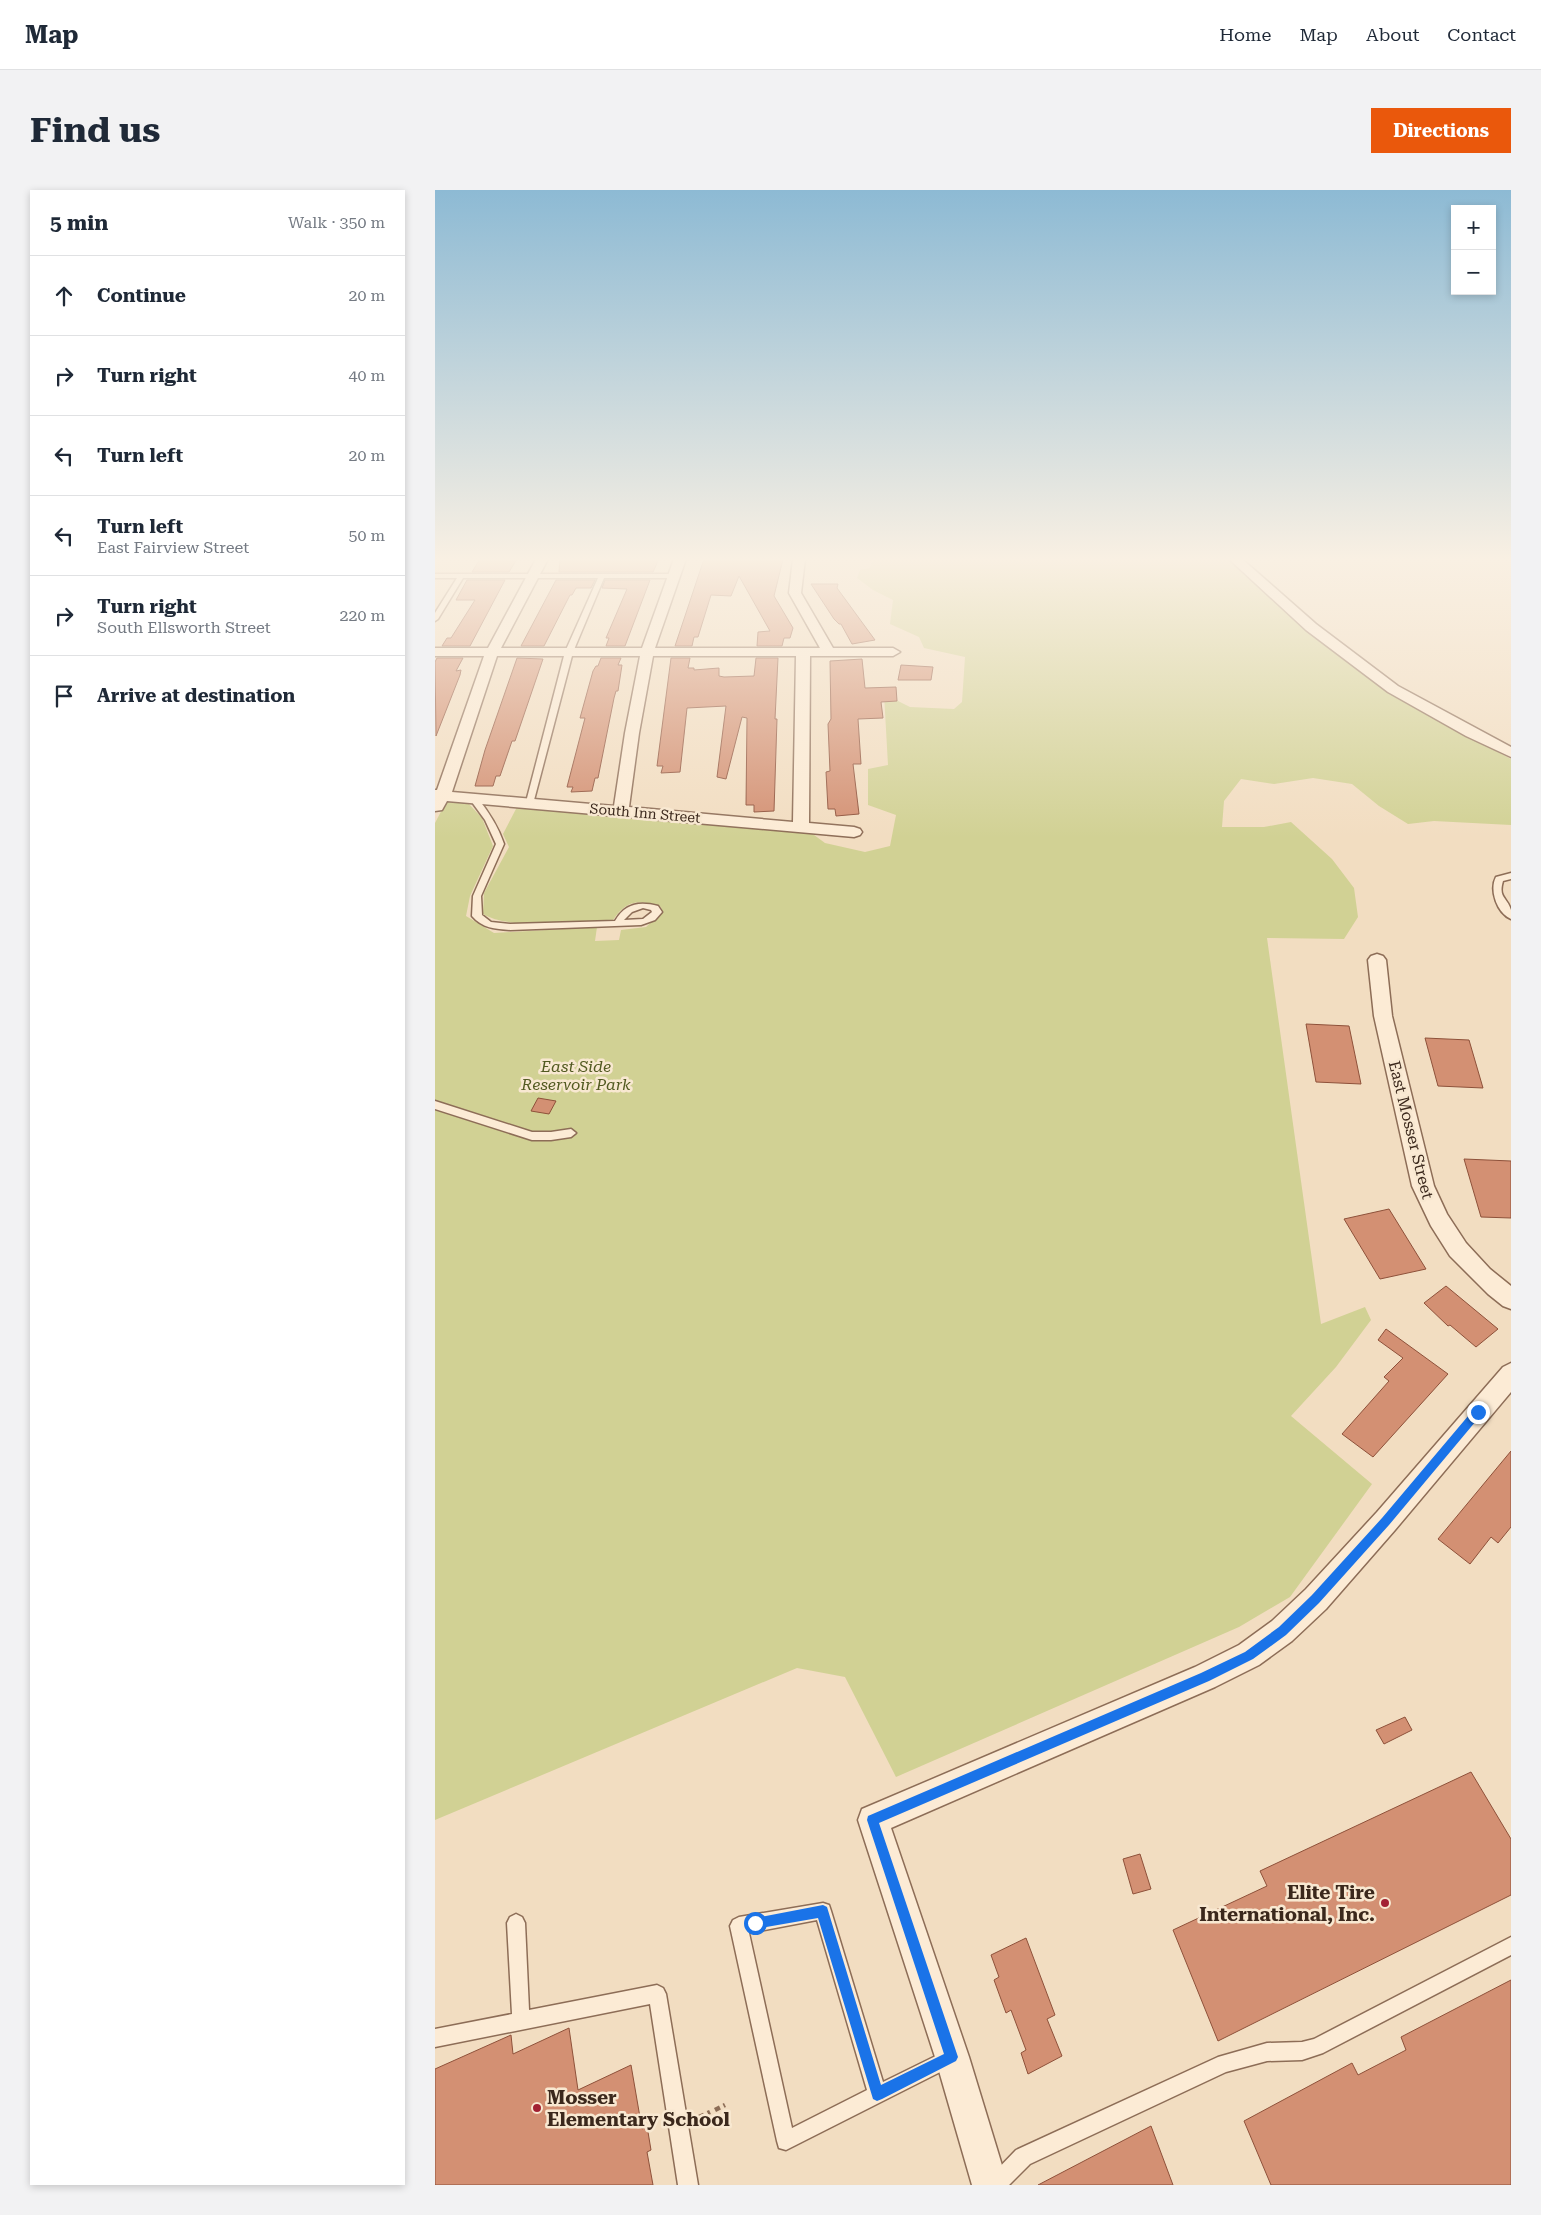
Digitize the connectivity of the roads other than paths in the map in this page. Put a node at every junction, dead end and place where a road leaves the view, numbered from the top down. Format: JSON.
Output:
{"nodes":[{"id":1,"x":492,"y":652,"type":"edge"},
{"id":2,"x":569,"y":652,"type":"edge"},
{"id":3,"x":647,"y":652,"type":"edge"},
{"id":4,"x":803,"y":652,"type":"edge"},
{"id":5,"x":1344,"y":652,"type":"edge"},
{"id":6,"x":1511,"y":753,"type":"edge"},
{"id":7,"x":473,"y":798,"type":"junction"},
{"id":8,"x":437,"y":800,"type":"edge"},
{"id":9,"x":530,"y":802,"type":"junction"},
{"id":10,"x":621,"y":811,"type":"junction"},
{"id":11,"x":801,"y":826,"type":"junction"},
{"id":12,"x":854,"y":832,"type":"dead end"},
{"id":13,"x":1511,"y":876,"type":"edge"},
{"id":14,"x":1511,"y":916,"type":"edge"},
{"id":15,"x":618,"y":923,"type":"dead end"},
{"id":16,"x":1377,"y":960,"type":"dead end"},
{"id":17,"x":435,"y":1105,"type":"edge"},
{"id":18,"x":571,"y":1133,"type":"dead end"},
{"id":19,"x":1511,"y":1299,"type":"edge"},
{"id":20,"x":1511,"y":1374,"type":"edge"},
{"id":21,"x":516,"y":1923,"type":"dead end"},
{"id":22,"x":1511,"y":1946,"type":"edge"},
{"id":23,"x":521,"y":2021,"type":"junction"},
{"id":24,"x":435,"y":2038,"type":"edge"},
{"id":25,"x":951,"y":2057,"type":"junction"},
{"id":26,"x":877,"y":2094,"type":"junction"},
{"id":27,"x":687,"y":2185,"type":"edge"},
{"id":28,"x":989,"y":2185,"type":"edge"},
{"id":29,"x":996,"y":2185,"type":"edge"}],
"edges":[{"from":1,"to":8,"type":"street"},
{"from":2,"to":9,"type":"lane"},
{"from":3,"to":10,"type":"street"},
{"from":4,"to":11,"type":"street"},
{"from":5,"to":6,"type":"street"},
{"from":7,"to":8,"type":"street","name":"South Inn Street"},
{"from":7,"to":9,"type":"street","name":"South Inn Street"},
{"from":7,"to":15,"type":"lane"},
{"from":9,"to":10,"type":"street","name":"South Inn Street"},
{"from":10,"to":11,"type":"street","name":"South Inn Street"},
{"from":11,"to":12,"type":"street","name":"South Inn Street"},
{"from":13,"to":14,"type":"lane"},
{"from":16,"to":19,"type":"street","name":"East Mosser Street"},
{"from":17,"to":18,"type":"lane"},
{"from":20,"to":25,"type":"street"},
{"from":21,"to":23,"type":"lane"},
{"from":22,"to":29,"type":"lane"},
{"from":23,"to":24,"type":"lane"},
{"from":23,"to":27,"type":"lane"},
{"from":25,"to":26,"type":"lane"},
{"from":25,"to":28,"type":"street"},
{"from":26,"to":26,"type":"lane"}]}
